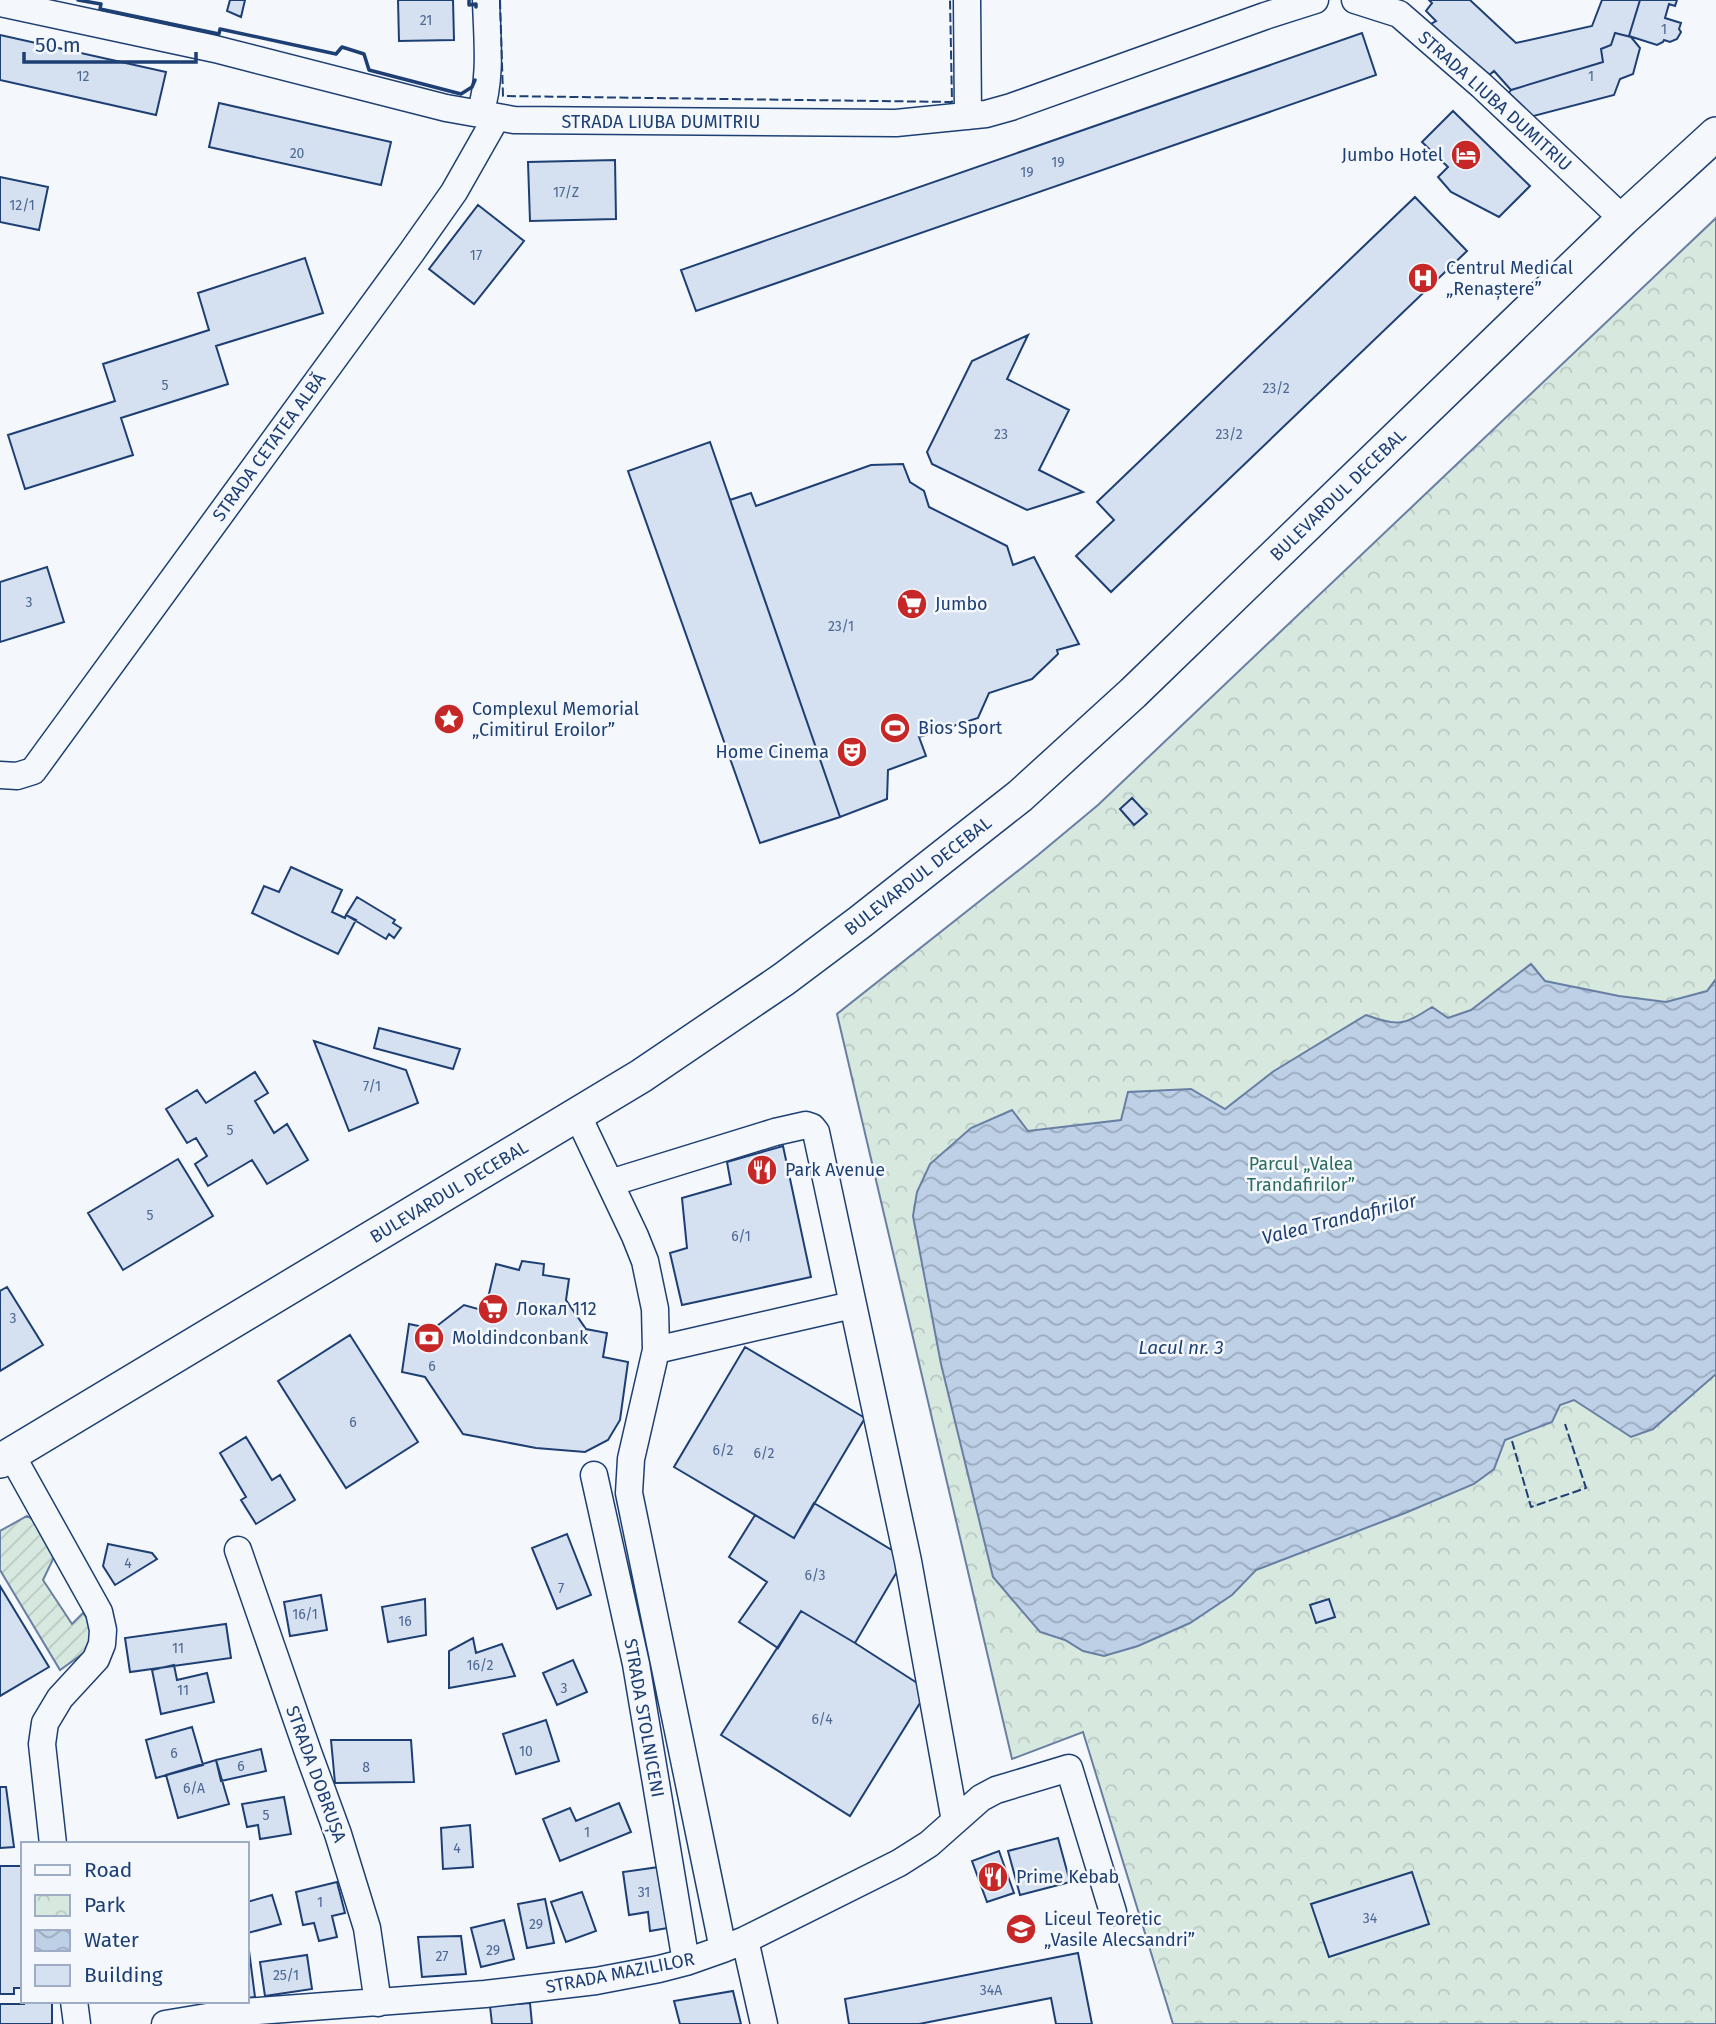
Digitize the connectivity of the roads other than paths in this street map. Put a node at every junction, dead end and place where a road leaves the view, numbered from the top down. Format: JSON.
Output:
{"nodes":[{"id":1,"x":486,"y":0,"type":"edge"},
{"id":2,"x":967,"y":0,"type":"edge"},
{"id":3,"x":1315,"y":0,"type":"edge"},
{"id":4,"x":1355,"y":0,"type":"edge"},
{"id":5,"x":0,"y":3,"type":"edge"},
{"id":6,"x":1265,"y":8,"type":"edge"},
{"id":7,"x":488,"y":116,"type":"junction"},
{"id":8,"x":968,"y":116,"type":"junction"},
{"id":9,"x":1716,"y":134,"type":"edge"},
{"id":10,"x":1623,"y":219,"type":"junction"},
{"id":11,"x":0,"y":775,"type":"edge"},
{"id":12,"x":577,"y":1114,"type":"junction"},
{"id":13,"x":610,"y":1183,"type":"junction"},
{"id":14,"x":852,"y":1306,"type":"junction"},
{"id":15,"x":656,"y":1350,"type":"junction"},
{"id":16,"x":6,"y":1458,"type":"edge"},
{"id":17,"x":594,"y":1475,"type":"dead end"},
{"id":18,"x":238,"y":1550,"type":"dead end"},
{"id":19,"x":955,"y":1821,"type":"junction"},
{"id":20,"x":53,"y":1842,"type":"edge"},
{"id":21,"x":1114,"y":1912,"type":"dead end"},
{"id":22,"x":734,"y":1945,"type":"junction"},
{"id":23,"x":686,"y":1962,"type":"junction"},
{"id":24,"x":74,"y":2003,"type":"edge"},
{"id":25,"x":378,"y":2003,"type":"junction"},
{"id":26,"x":232,"y":2019,"type":"edge"},
{"id":27,"x":77,"y":2024,"type":"edge"},
{"id":28,"x":165,"y":2024,"type":"edge"},
{"id":29,"x":764,"y":2024,"type":"edge"}],
"edges":[{"from":1,"to":7,"type":"street","name":"STRADA CETATEA ALBĂ"},
{"from":2,"to":8,"type":"street"},
{"from":3,"to":6,"type":"street","name":"STRADA LIUBA DUMITRIU"},
{"from":4,"to":10,"type":"street","name":"STRADA LIUBA DUMITRIU"},
{"from":5,"to":7,"type":"street","name":"STRADA LIUBA DUMITRIU"},
{"from":6,"to":8,"type":"street","name":"STRADA LIUBA DUMITRIU"},
{"from":7,"to":8,"type":"street","name":"STRADA LIUBA DUMITRIU"},
{"from":7,"to":11,"type":"street","name":"STRADA CETATEA ALBĂ"},
{"from":9,"to":10,"type":"main road","name":"BULEVARDUL DECEBAL"},
{"from":10,"to":12,"type":"main road","name":"BULEVARDUL DECEBAL"},
{"from":12,"to":13,"type":"street"},
{"from":12,"to":16,"type":"main road","name":"BULEVARDUL DECEBAL"},
{"from":13,"to":14,"type":"street"},
{"from":13,"to":15,"type":"street"},
{"from":14,"to":15,"type":"street"},
{"from":14,"to":19,"type":"street"},
{"from":15,"to":22,"type":"street"},
{"from":16,"to":20,"type":"street"},
{"from":17,"to":23,"type":"street","name":"STRADA STOLNICENI"},
{"from":18,"to":25,"type":"street","name":"STRADA DOBRUȘA"},
{"from":19,"to":21,"type":"street","name":"STRADA MAZILILOR"},
{"from":19,"to":22,"type":"street","name":"STRADA MAZILILOR"},
{"from":22,"to":23,"type":"street","name":"STRADA MAZILILOR"},
{"from":22,"to":29,"type":"street"},
{"from":23,"to":25,"type":"street","name":"STRADA MAZILILOR"},
{"from":24,"to":27,"type":"street"},
{"from":25,"to":26,"type":"street","name":"STRADA MAZILILOR"},
{"from":26,"to":28,"type":"street","name":"STRADA MAZILILOR"}]}
